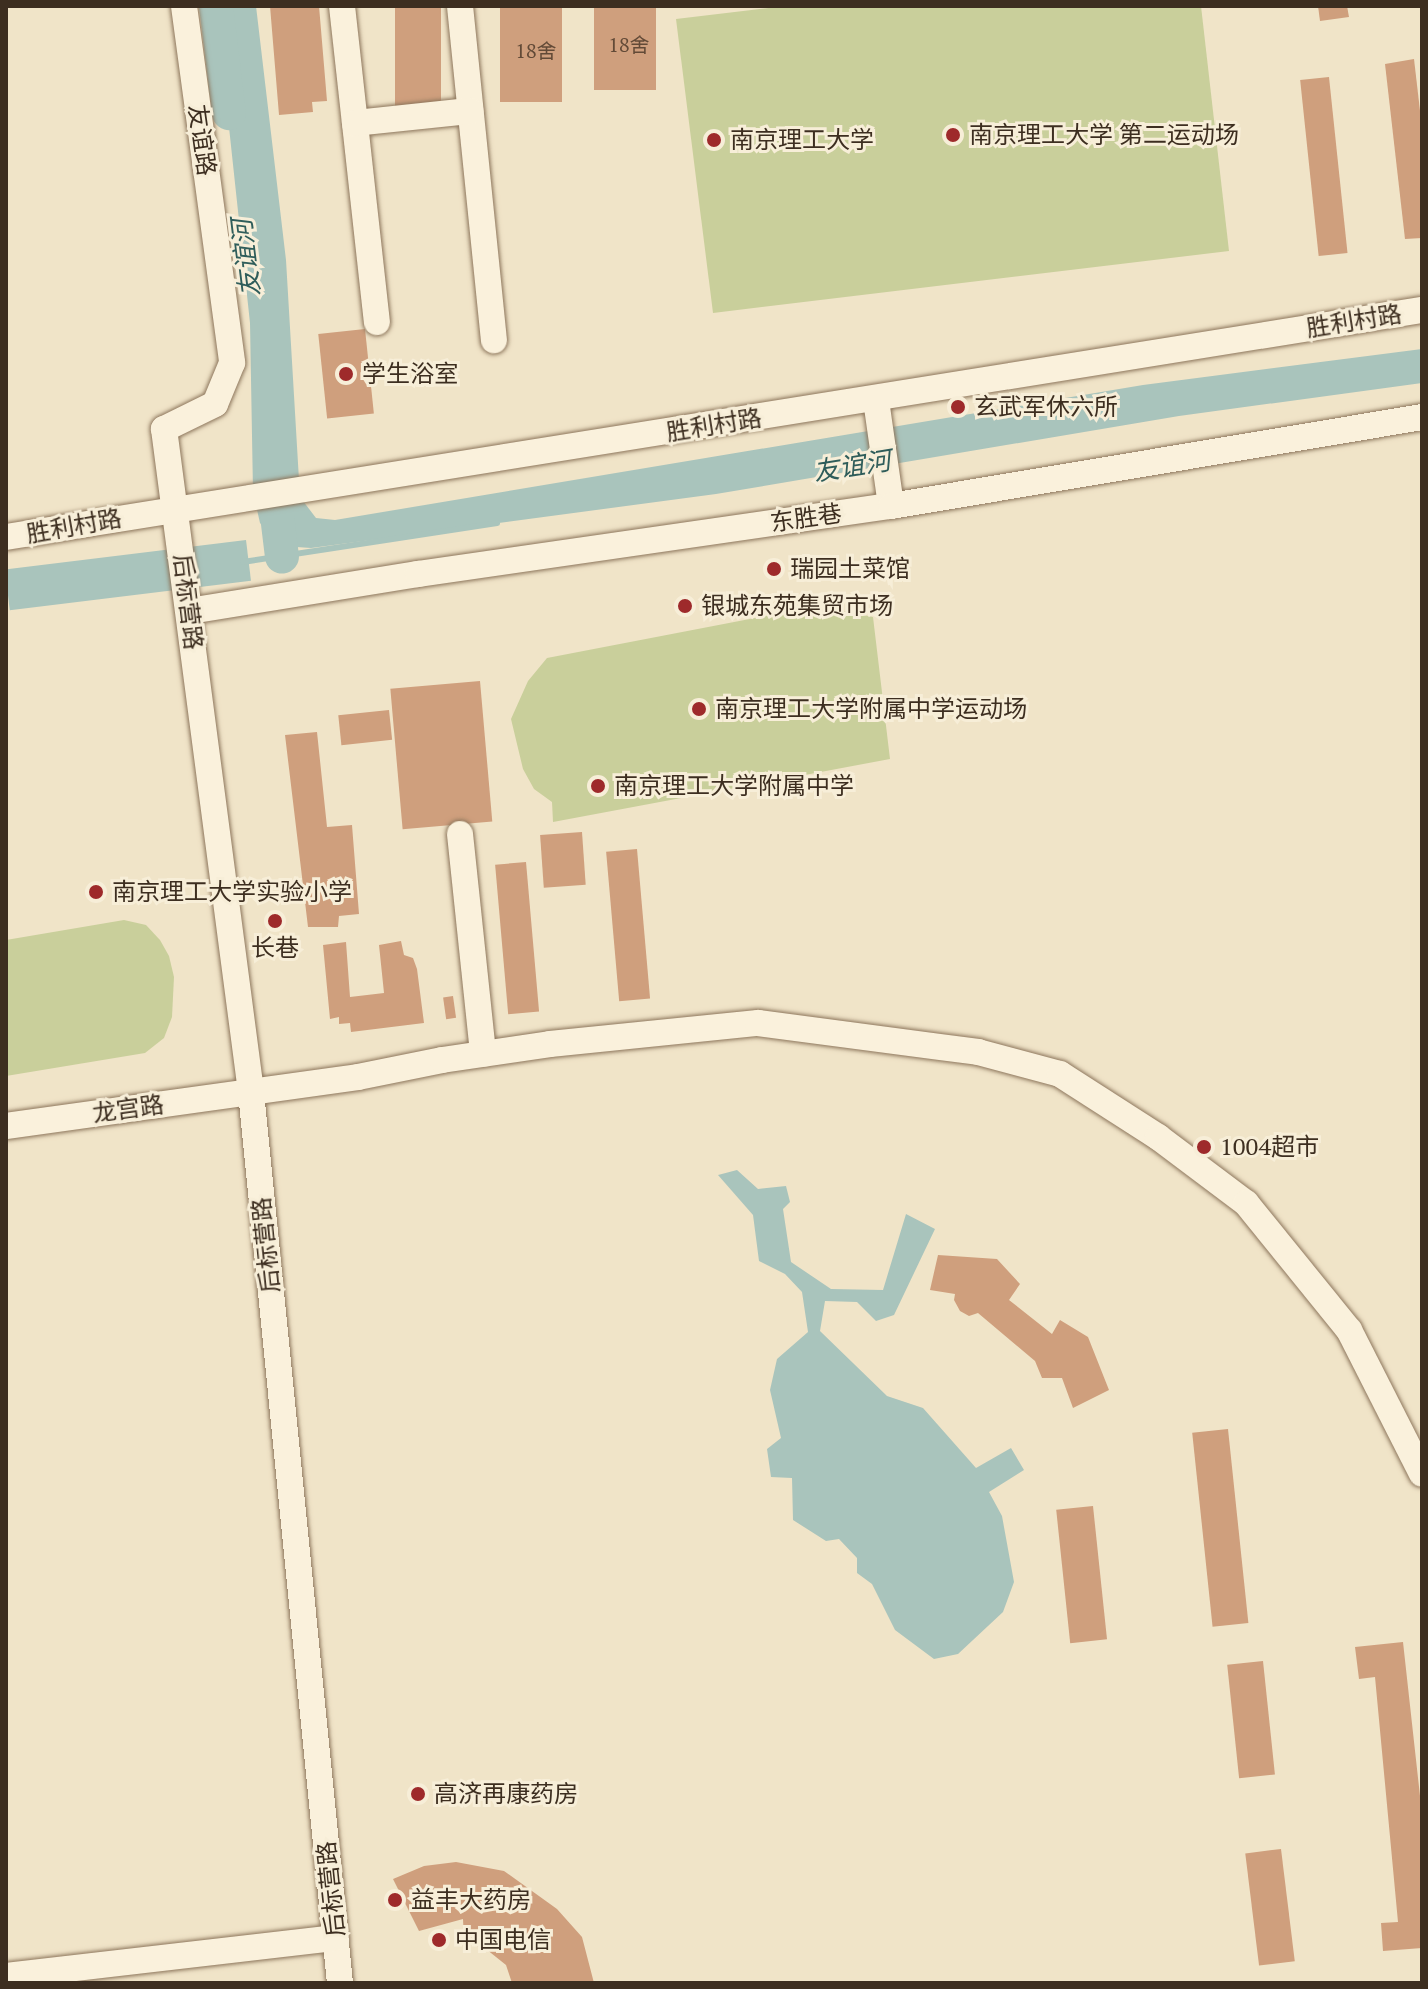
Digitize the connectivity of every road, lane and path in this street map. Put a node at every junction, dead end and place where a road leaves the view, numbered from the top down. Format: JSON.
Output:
{"nodes":[{"id":1,"x":184,"y":6,"type":"edge"},
{"id":2,"x":342,"y":6,"type":"edge"},
{"id":3,"x":460,"y":6,"type":"edge"},
{"id":4,"x":470,"y":111,"type":"junction"},
{"id":5,"x":355,"y":123,"type":"junction"},
{"id":6,"x":1422,"y":310,"type":"edge"},
{"id":7,"x":377,"y":322,"type":"dead end"},
{"id":8,"x":494,"y":340,"type":"dead end"},
{"id":9,"x":876,"y":400,"type":"junction"},
{"id":10,"x":1422,"y":417,"type":"edge"},
{"id":11,"x":164,"y":429,"type":"joint"},
{"id":12,"x":890,"y":498,"type":"junction"},
{"id":13,"x":177,"y":519,"type":"junction"},
{"id":14,"x":6,"y":537,"type":"edge"},
{"id":15,"x":189,"y":611,"type":"junction"},
{"id":16,"x":460,"y":834,"type":"dead end"},
{"id":17,"x":483,"y":1054,"type":"junction"},
{"id":18,"x":251,"y":1092,"type":"junction"},
{"id":19,"x":6,"y":1126,"type":"edge"},
{"id":20,"x":1422,"y":1474,"type":"edge"},
{"id":21,"x":336,"y":1938,"type":"junction"},
{"id":22,"x":8,"y":1978,"type":"edge"},
{"id":23,"x":340,"y":1983,"type":"edge"}],
"edges":[{"from":1,"to":11,"type":"street","name":"友谊路"},
{"from":2,"to":5,"type":"street"},
{"from":3,"to":4,"type":"street"},
{"from":4,"to":5,"type":"street"},
{"from":4,"to":8,"type":"street"},
{"from":5,"to":7,"type":"street"},
{"from":6,"to":9,"type":"street","name":"胜利村路"},
{"from":9,"to":12,"type":"street"},
{"from":9,"to":13,"type":"street","name":"胜利村路"},
{"from":10,"to":12,"type":"street","name":"东胜巷"},
{"from":11,"to":13,"type":"street","name":"后标营路"},
{"from":12,"to":15,"type":"street","name":"东胜巷"},
{"from":13,"to":14,"type":"street","name":"胜利村路"},
{"from":13,"to":15,"type":"street","name":"后标营路"},
{"from":15,"to":18,"type":"street","name":"后标营路"},
{"from":16,"to":17,"type":"street"},
{"from":17,"to":18,"type":"street","name":"龙宫路"},
{"from":17,"to":20,"type":"street","name":"龙宫路"},
{"from":18,"to":19,"type":"street","name":"龙宫路"},
{"from":18,"to":21,"type":"street","name":"后标营路"},
{"from":21,"to":22,"type":"street"},
{"from":21,"to":23,"type":"street","name":"后标营路"}]}
